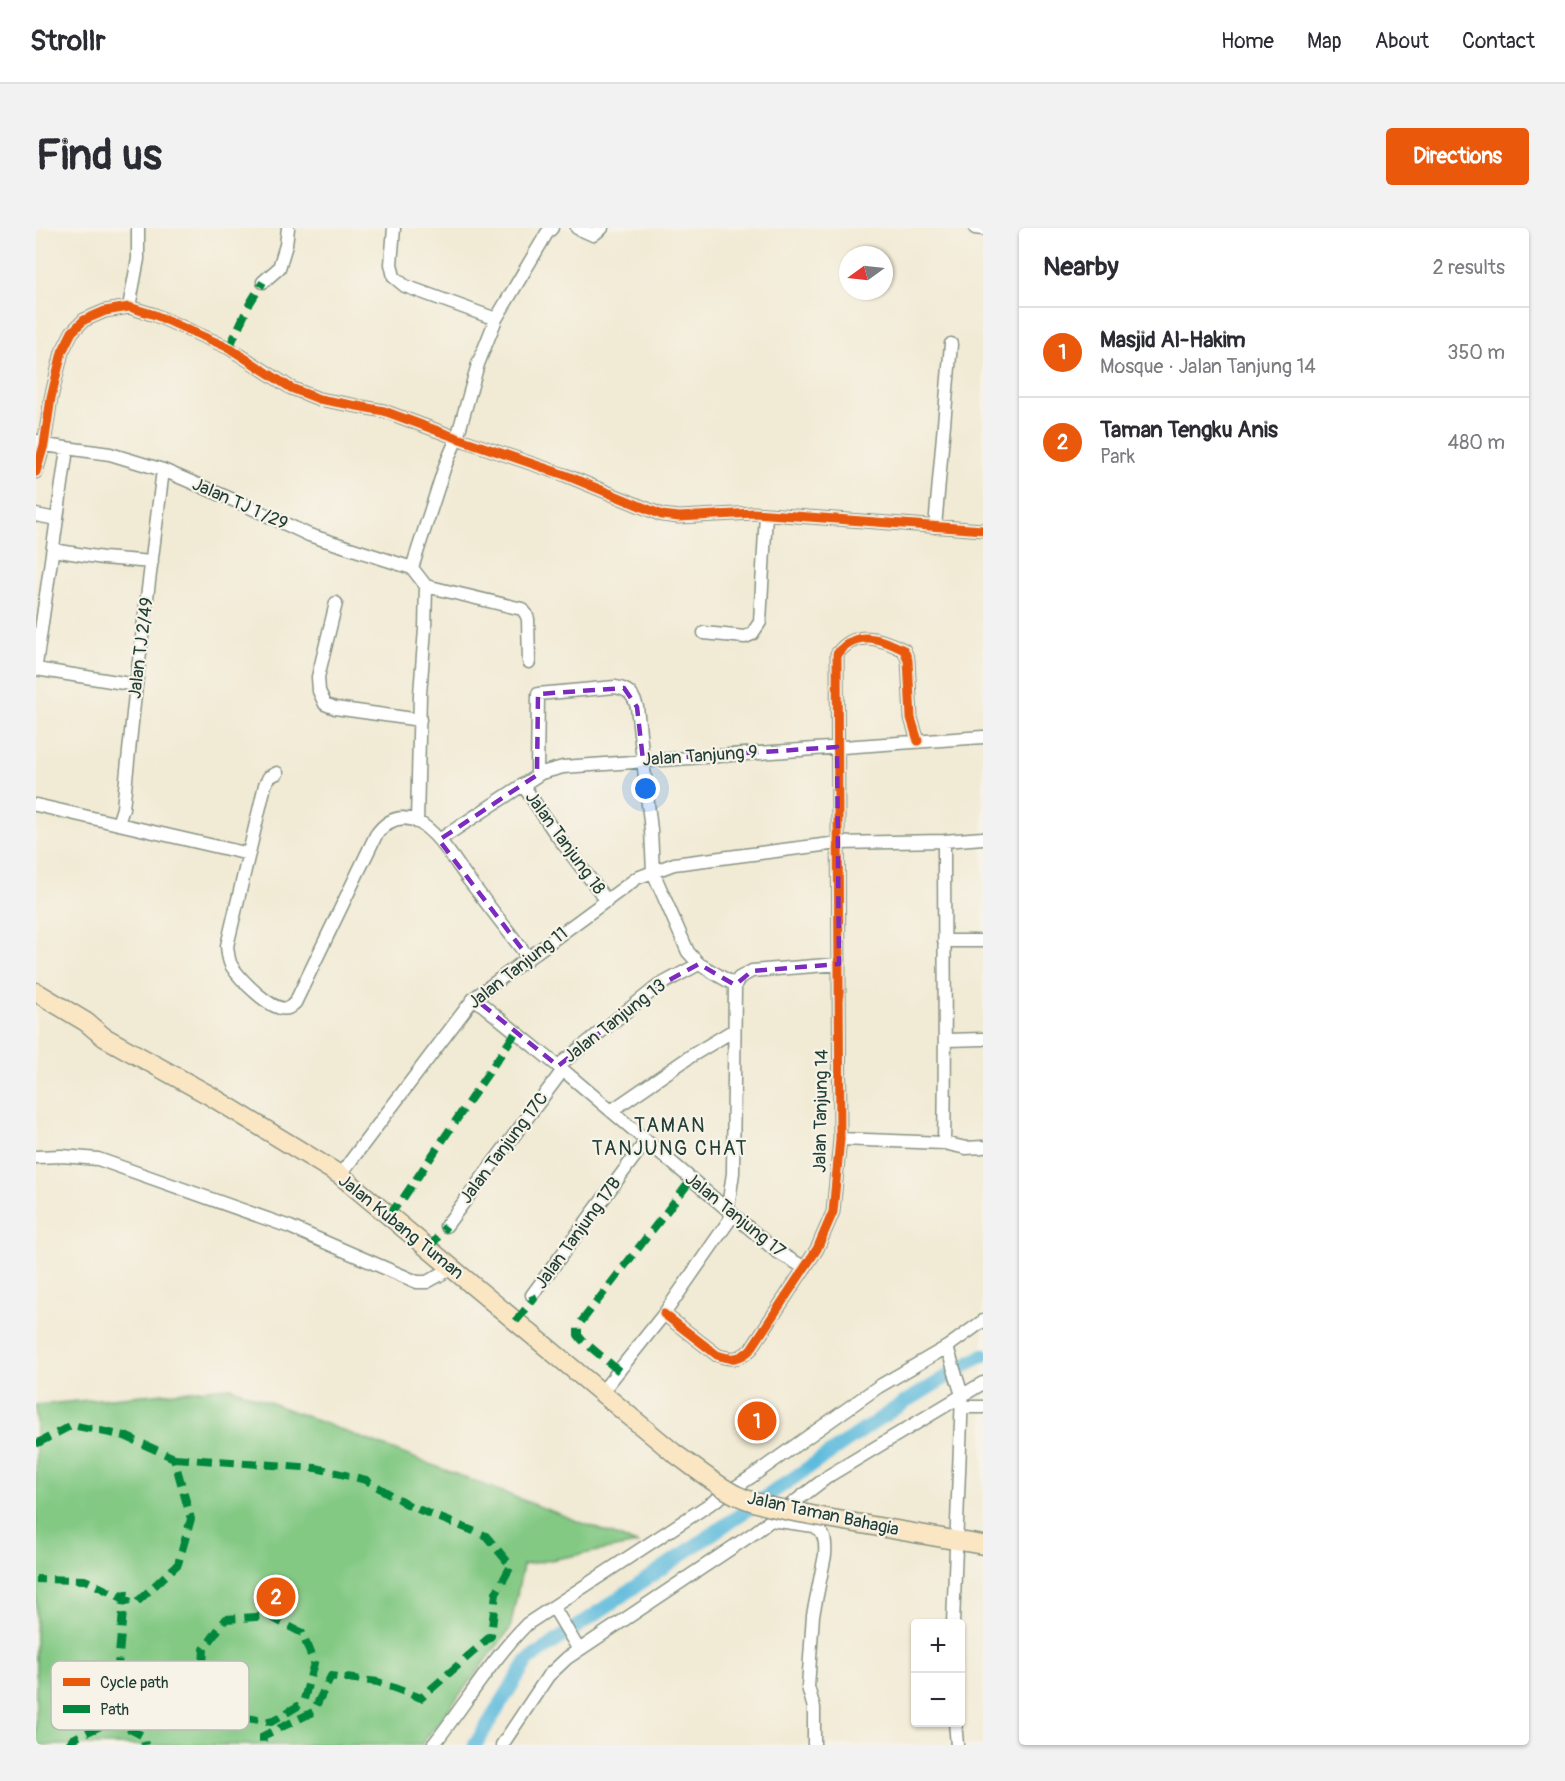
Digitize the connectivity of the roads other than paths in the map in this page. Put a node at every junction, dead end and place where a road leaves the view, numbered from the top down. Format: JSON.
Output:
{"nodes":[{"id":1,"x":138,"y":228,"type":"edge"},
{"id":2,"x":288,"y":228,"type":"edge"},
{"id":3,"x":394,"y":228,"type":"edge"},
{"id":4,"x":552,"y":228,"type":"edge"},
{"id":5,"x":577,"y":228,"type":"edge"},
{"id":6,"x":602,"y":228,"type":"edge"},
{"id":7,"x":975,"y":228,"type":"edge"},
{"id":8,"x":983,"y":229,"type":"edge"},
{"id":9,"x":263,"y":282,"type":"dead end"},
{"id":10,"x":129,"y":307,"type":"junction"},
{"id":11,"x":496,"y":319,"type":"junction"},
{"id":12,"x":951,"y":344,"type":"dead end"},
{"id":13,"x":457,"y":438,"type":"junction"},
{"id":14,"x":40,"y":443,"type":"edge"},
{"id":15,"x":67,"y":449,"type":"junction"},
{"id":16,"x":163,"y":470,"type":"junction"},
{"id":17,"x":36,"y":472,"type":"edge"},
{"id":18,"x":36,"y":514,"type":"edge"},
{"id":19,"x":766,"y":514,"type":"junction"},
{"id":20,"x":56,"y":519,"type":"junction"},
{"id":21,"x":935,"y":527,"type":"junction"},
{"id":22,"x":983,"y":530,"type":"edge"},
{"id":23,"x":53,"y":550,"type":"junction"},
{"id":24,"x":152,"y":562,"type":"junction"},
{"id":25,"x":412,"y":568,"type":"junction"},
{"id":26,"x":426,"y":586,"type":"junction"},
{"id":27,"x":336,"y":603,"type":"dead end"},
{"id":28,"x":704,"y":633,"type":"dead end"},
{"id":29,"x":529,"y":662,"type":"dead end"},
{"id":30,"x":36,"y":667,"type":"edge"},
{"id":31,"x":136,"y":686,"type":"junction"},
{"id":32,"x":420,"y":720,"type":"junction"},
{"id":33,"x":983,"y":737,"type":"edge"},
{"id":34,"x":918,"y":741,"type":"junction"},
{"id":35,"x":837,"y":747,"type":"junction"},
{"id":36,"x":643,"y":760,"type":"junction"},
{"id":37,"x":277,"y":773,"type":"dead end"},
{"id":38,"x":537,"y":775,"type":"junction"},
{"id":39,"x":523,"y":785,"type":"junction"},
{"id":40,"x":36,"y":805,"type":"edge"},
{"id":41,"x":417,"y":822,"type":"junction"},
{"id":42,"x":118,"y":824,"type":"junction"},
{"id":43,"x":983,"y":838,"type":"edge"},
{"id":44,"x":439,"y":840,"type":"junction"},
{"id":45,"x":944,"y":841,"type":"junction"},
{"id":46,"x":838,"y":843,"type":"junction"},
{"id":47,"x":249,"y":854,"type":"junction"},
{"id":48,"x":653,"y":872,"type":"junction"},
{"id":49,"x":607,"y":901,"type":"junction"},
{"id":50,"x":944,"y":940,"type":"junction"},
{"id":51,"x":983,"y":941,"type":"edge"},
{"id":52,"x":528,"y":957,"type":"junction"},
{"id":53,"x":699,"y":964,"type":"junction"},
{"id":54,"x":839,"y":964,"type":"junction"},
{"id":55,"x":735,"y":985,"type":"junction"},
{"id":56,"x":36,"y":992,"type":"edge"},
{"id":57,"x":474,"y":998,"type":"junction"},
{"id":58,"x":36,"y":1006,"type":"edge"},
{"id":59,"x":734,"y":1030,"type":"junction"},
{"id":60,"x":104,"y":1037,"type":"junction"},
{"id":61,"x":983,"y":1039,"type":"edge"},
{"id":62,"x":946,"y":1040,"type":"junction"},
{"id":63,"x":560,"y":1068,"type":"junction"},
{"id":64,"x":611,"y":1111,"type":"junction"},
{"id":65,"x":840,"y":1139,"type":"junction"},
{"id":66,"x":646,"y":1141,"type":"junction"},
{"id":67,"x":944,"y":1143,"type":"junction"},
{"id":68,"x":983,"y":1147,"type":"edge"},
{"id":69,"x":36,"y":1157,"type":"edge"},
{"id":70,"x":340,"y":1175,"type":"junction"},
{"id":71,"x":732,"y":1214,"type":"junction"},
{"id":72,"x":446,"y":1226,"type":"dead end"},
{"id":73,"x":452,"y":1268,"type":"junction"},
{"id":74,"x":805,"y":1268,"type":"junction"},
{"id":75,"x":532,"y":1295,"type":"dead end"},
{"id":76,"x":664,"y":1314,"type":"junction"},
{"id":77,"x":983,"y":1321,"type":"edge"},
{"id":78,"x":949,"y":1353,"type":"junction"},
{"id":79,"x":983,"y":1383,"type":"edge"},
{"id":80,"x":602,"y":1393,"type":"junction"},
{"id":81,"x":962,"y":1401,"type":"junction"},
{"id":82,"x":983,"y":1407,"type":"edge"},
{"id":83,"x":674,"y":1453,"type":"joint"},
{"id":84,"x":771,"y":1520,"type":"junction"},
{"id":85,"x":957,"y":1540,"type":"junction"},
{"id":86,"x":983,"y":1545,"type":"edge"},
{"id":87,"x":555,"y":1608,"type":"junction"},
{"id":88,"x":952,"y":1619,"type":"edge"},
{"id":89,"x":577,"y":1645,"type":"junction"},
{"id":90,"x":955,"y":1727,"type":"edge"},
{"id":91,"x":433,"y":1745,"type":"edge"},
{"id":92,"x":502,"y":1745,"type":"edge"},
{"id":93,"x":814,"y":1745,"type":"edge"},
{"id":94,"x":957,"y":1745,"type":"edge"}],
"edges":[{"from":1,"to":10,"type":"street"},
{"from":2,"to":9,"type":"street"},
{"from":3,"to":11,"type":"street"},
{"from":4,"to":11,"type":"street"},
{"from":5,"to":6,"type":"street"},
{"from":7,"to":8,"type":"street"},
{"from":10,"to":13,"type":"street"},
{"from":10,"to":14,"type":"street"},
{"from":11,"to":13,"type":"street"},
{"from":12,"to":21,"type":"street"},
{"from":13,"to":19,"type":"street"},
{"from":13,"to":25,"type":"street"},
{"from":14,"to":15,"type":"street","name":"Jalan TJ 1 /29"},
{"from":14,"to":17,"type":"street"},
{"from":15,"to":16,"type":"street","name":"Jalan TJ 1 /29"},
{"from":15,"to":20,"type":"street"},
{"from":16,"to":24,"type":"street","name":"Jalan TJ 2/49"},
{"from":16,"to":25,"type":"street","name":"Jalan TJ 1 /29"},
{"from":18,"to":20,"type":"street"},
{"from":19,"to":21,"type":"street"},
{"from":19,"to":28,"type":"street"},
{"from":20,"to":23,"type":"street"},
{"from":21,"to":22,"type":"street"},
{"from":23,"to":24,"type":"street"},
{"from":23,"to":30,"type":"street"},
{"from":24,"to":31,"type":"street","name":"Jalan TJ 2/49"},
{"from":25,"to":26,"type":"street"},
{"from":26,"to":29,"type":"street"},
{"from":26,"to":32,"type":"street"},
{"from":27,"to":32,"type":"street"},
{"from":30,"to":31,"type":"street"},
{"from":31,"to":42,"type":"street","name":"Jalan TJ 2/49"},
{"from":32,"to":41,"type":"street"},
{"from":33,"to":34,"type":"street","name":"Jalan Tanjung 9"},
{"from":34,"to":35,"type":"street","name":"Jalan Tanjung 9"},
{"from":34,"to":35,"type":"street","name":"Jalan Tanjung 14"},
{"from":35,"to":36,"type":"street","name":"Jalan Tanjung 9"},
{"from":35,"to":46,"type":"street","name":"Jalan Tanjung 14"},
{"from":36,"to":38,"type":"street","name":"Jalan Tanjung 9"},
{"from":36,"to":38,"type":"street"},
{"from":36,"to":48,"type":"street"},
{"from":37,"to":47,"type":"street"},
{"from":38,"to":39,"type":"street","name":"Jalan Tanjung 9"},
{"from":39,"to":44,"type":"street","name":"Jalan Tanjung 9"},
{"from":39,"to":49,"type":"street","name":"Jalan Tanjung 18"},
{"from":40,"to":42,"type":"street"},
{"from":41,"to":44,"type":"street"},
{"from":41,"to":47,"type":"street"},
{"from":42,"to":47,"type":"street"},
{"from":43,"to":45,"type":"street","name":"Jalan Tanjung 11"},
{"from":44,"to":52,"type":"street"},
{"from":45,"to":46,"type":"street","name":"Jalan Tanjung 11"},
{"from":45,"to":50,"type":"street"},
{"from":46,"to":48,"type":"street","name":"Jalan Tanjung 11"},
{"from":46,"to":54,"type":"street","name":"Jalan Tanjung 14"},
{"from":48,"to":49,"type":"street","name":"Jalan Tanjung 11"},
{"from":48,"to":53,"type":"street"},
{"from":49,"to":52,"type":"street","name":"Jalan Tanjung 11"},
{"from":50,"to":51,"type":"street"},
{"from":50,"to":62,"type":"street"},
{"from":52,"to":57,"type":"street","name":"Jalan Tanjung 11"},
{"from":53,"to":55,"type":"street"},
{"from":53,"to":63,"type":"street","name":"Jalan Tanjung 13"},
{"from":54,"to":55,"type":"street"},
{"from":54,"to":65,"type":"street","name":"Jalan Tanjung 14"},
{"from":55,"to":59,"type":"street"},
{"from":56,"to":60,"type":"main road","name":"Jalan Kubang Tuman"},
{"from":57,"to":63,"type":"street","name":"Jalan Tanjung 17"},
{"from":57,"to":70,"type":"street","name":"Jalan Tanjung 11"},
{"from":58,"to":60,"type":"main road","name":"Jalan Kubang Tuman"},
{"from":59,"to":64,"type":"street"},
{"from":59,"to":71,"type":"street"},
{"from":60,"to":70,"type":"main road","name":"Jalan Kubang Tuman"},
{"from":61,"to":62,"type":"street"},
{"from":62,"to":67,"type":"street"},
{"from":63,"to":64,"type":"street","name":"Jalan Tanjung 17"},
{"from":63,"to":72,"type":"street","name":"Jalan Tanjung 17C"},
{"from":64,"to":66,"type":"street","name":"Jalan Tanjung 17"},
{"from":65,"to":67,"type":"street"},
{"from":65,"to":74,"type":"street","name":"Jalan Tanjung 14"},
{"from":66,"to":71,"type":"street","name":"Jalan Tanjung 17"},
{"from":66,"to":75,"type":"street","name":"Jalan Tanjung 17B"},
{"from":67,"to":68,"type":"street"},
{"from":69,"to":73,"type":"street"},
{"from":70,"to":73,"type":"main road","name":"Jalan Kubang Tuman"},
{"from":71,"to":74,"type":"street","name":"Jalan Tanjung 17"},
{"from":71,"to":76,"type":"street"},
{"from":73,"to":80,"type":"main road","name":"Jalan Kubang Tuman"},
{"from":74,"to":76,"type":"street","name":"Jalan Tanjung 14"},
{"from":76,"to":80,"type":"street"},
{"from":77,"to":78,"type":"street"},
{"from":78,"to":81,"type":"street"},
{"from":78,"to":87,"type":"street"},
{"from":79,"to":81,"type":"street"},
{"from":80,"to":83,"type":"main road","name":"Jalan Kubang Tuman"},
{"from":81,"to":82,"type":"street"},
{"from":81,"to":84,"type":"street"},
{"from":81,"to":85,"type":"street"},
{"from":83,"to":85,"type":"main road","name":"Jalan Taman Bahagia","bridge":true},
{"from":84,"to":89,"type":"street"},
{"from":84,"to":93,"type":"street"},
{"from":85,"to":86,"type":"main road","name":"Jalan Taman Bahagia"},
{"from":85,"to":88,"type":"street"},
{"from":87,"to":89,"type":"street"},
{"from":87,"to":91,"type":"street"},
{"from":89,"to":92,"type":"street"},
{"from":90,"to":94,"type":"street"}]}
